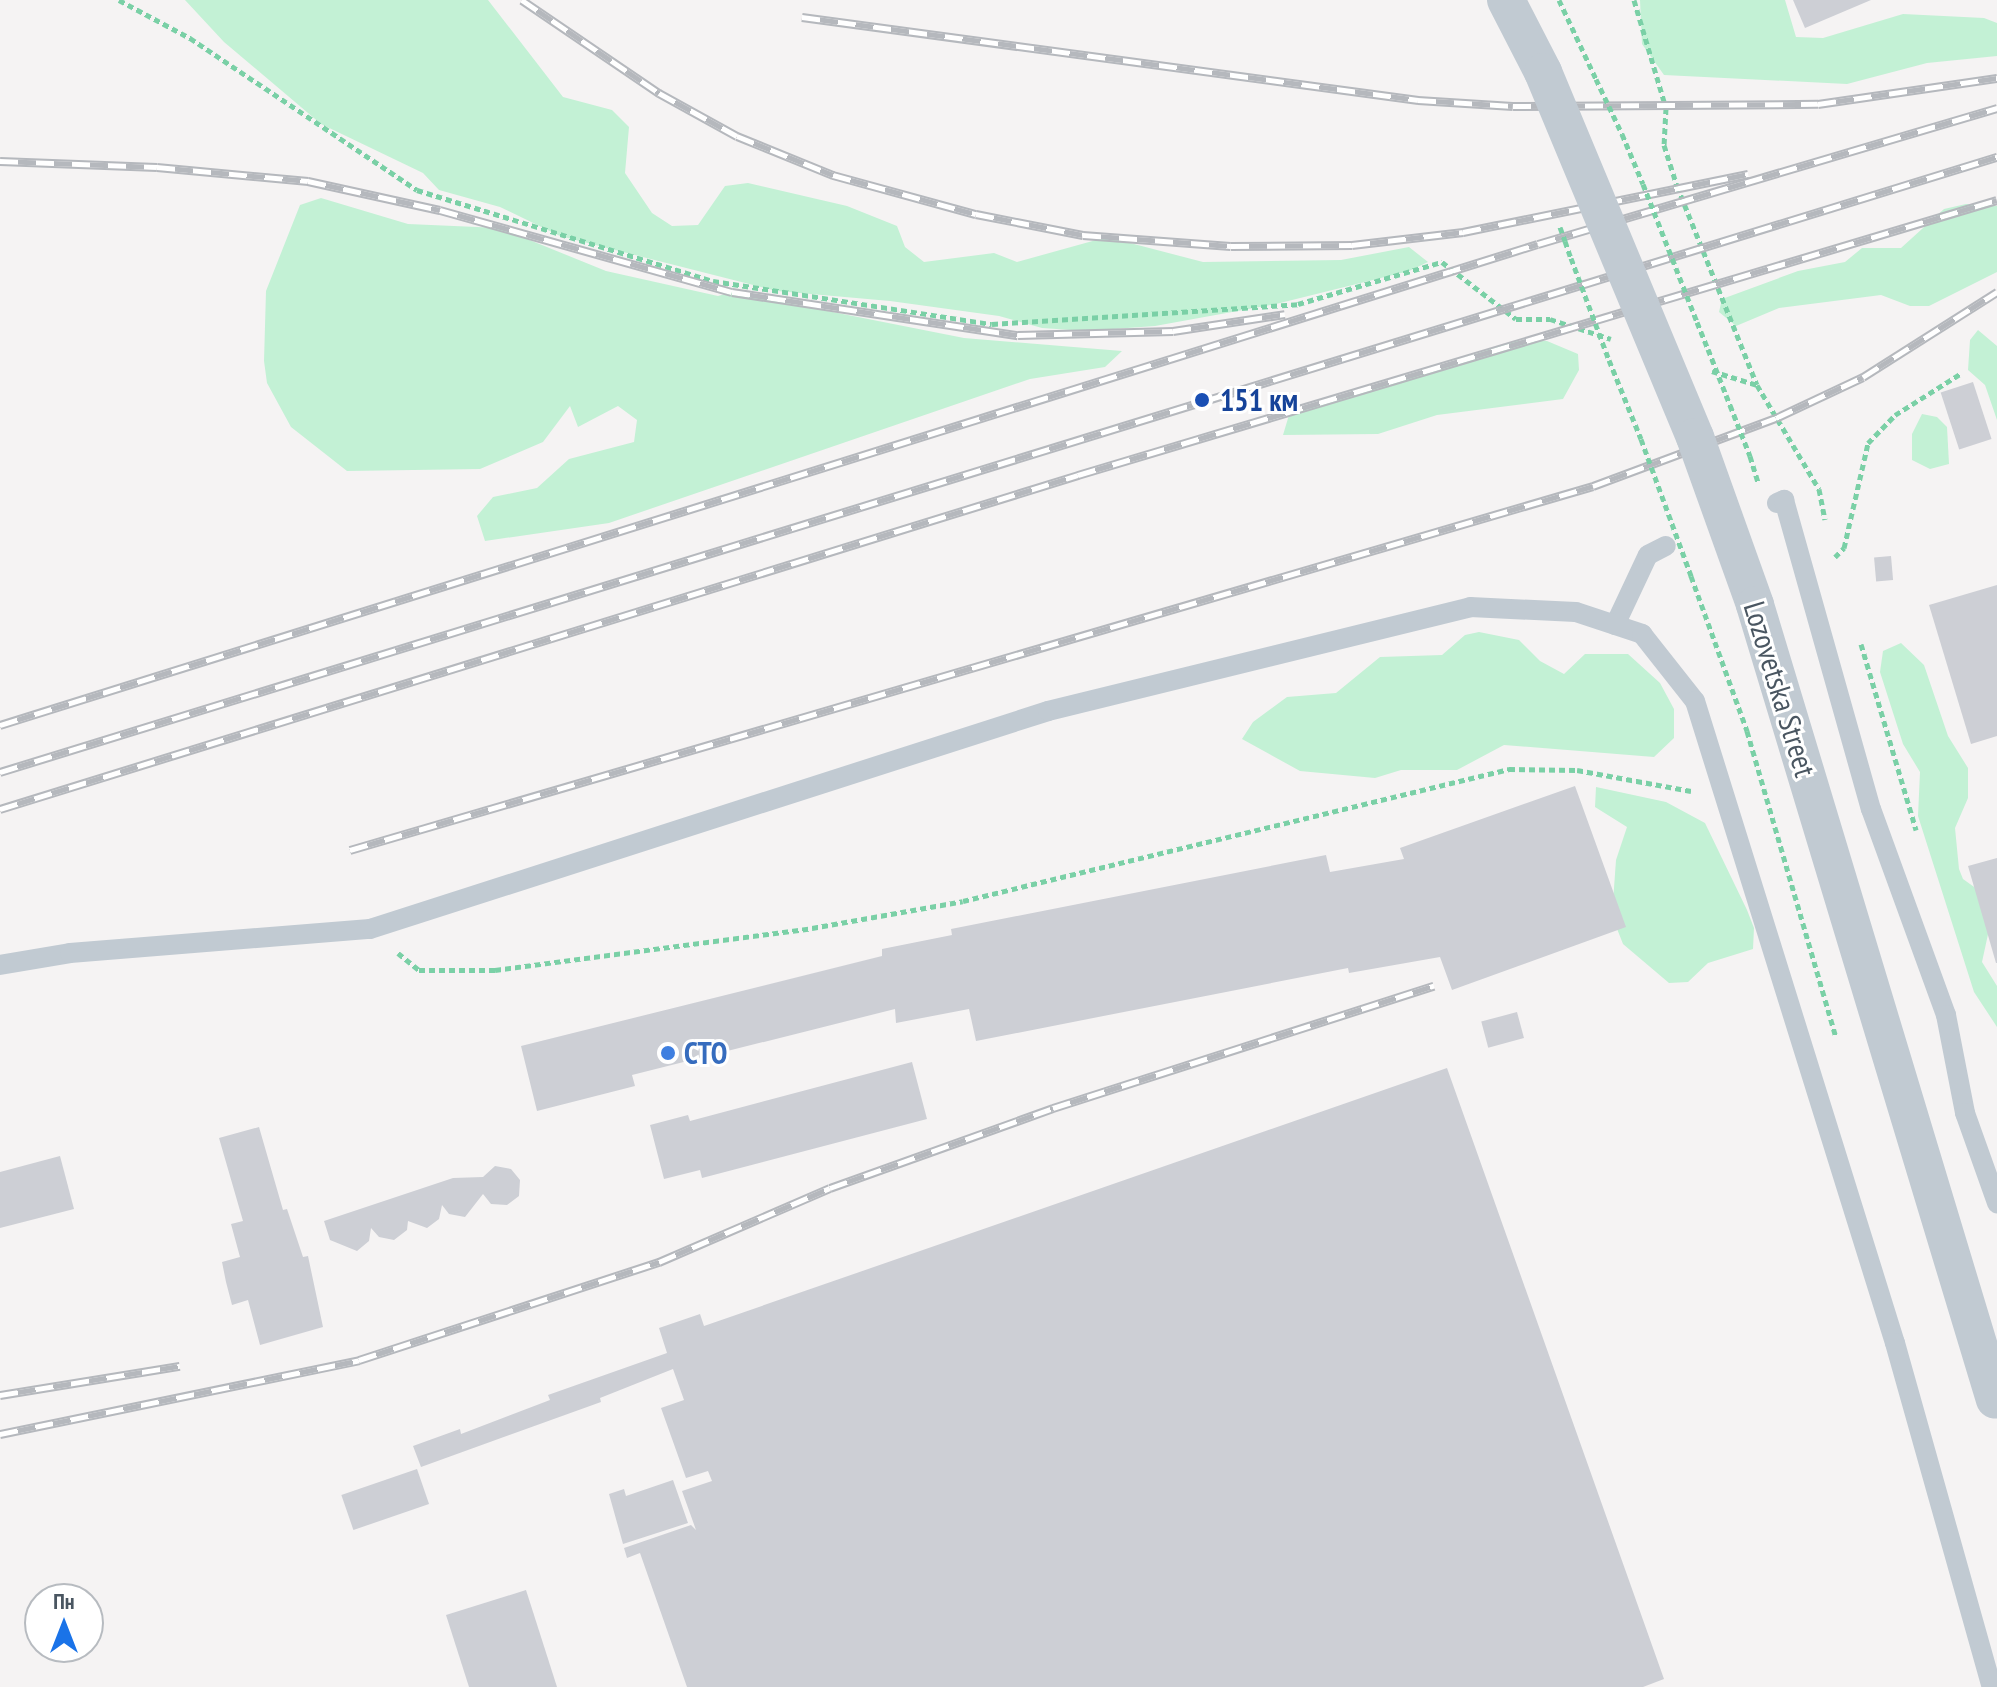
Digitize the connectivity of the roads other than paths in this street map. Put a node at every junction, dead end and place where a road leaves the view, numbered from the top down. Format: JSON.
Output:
{"nodes":[{"id":1,"x":1506,"y":0,"type":"edge"},
{"id":2,"x":1777,"y":503,"type":"dead end"},
{"id":3,"x":1666,"y":546,"type":"dead end"},
{"id":4,"x":1615,"y":625,"type":"junction"},
{"id":5,"x":0,"y":965,"type":"edge"},
{"id":6,"x":1997,"y":1203,"type":"edge"},
{"id":7,"x":1995,"y":1400,"type":"dead end"},
{"id":8,"x":1992,"y":1687,"type":"edge"}],
"edges":[{"from":1,"to":7,"type":"street","name":"Lozovetska Street","bridge":true},
{"from":2,"to":6,"type":"lane"},
{"from":3,"to":4,"type":"lane"},
{"from":4,"to":5,"type":"lane"},
{"from":4,"to":8,"type":"lane"}]}
